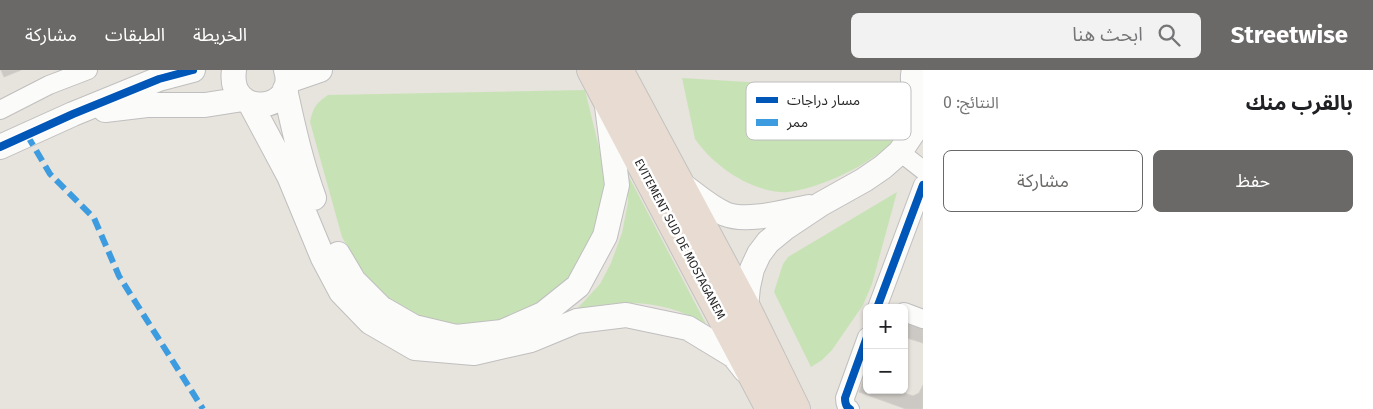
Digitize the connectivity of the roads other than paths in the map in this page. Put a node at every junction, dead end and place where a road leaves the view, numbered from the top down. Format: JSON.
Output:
{"nodes":[{"id":1,"x":88,"y":70,"type":"edge"},
{"id":2,"x":193,"y":70,"type":"edge"},
{"id":3,"x":234,"y":70,"type":"edge"},
{"id":4,"x":320,"y":70,"type":"edge"},
{"id":5,"x":591,"y":70,"type":"edge"},
{"id":6,"x":619,"y":70,"type":"edge"},
{"id":7,"x":286,"y":80,"type":"edge"},
{"id":8,"x":912,"y":81,"type":"edge"},
{"id":9,"x":606,"y":99,"type":"junction"},
{"id":10,"x":246,"y":101,"type":"junction"},
{"id":11,"x":0,"y":110,"type":"edge"},
{"id":12,"x":73,"y":114,"type":"junction"},
{"id":13,"x":912,"y":136,"type":"edge"},
{"id":14,"x":908,"y":140,"type":"edge"},
{"id":15,"x":0,"y":148,"type":"edge"},
{"id":16,"x":923,"y":170,"type":"edge"},
{"id":17,"x":680,"y":183,"type":"junction"},
{"id":18,"x":923,"y":185,"type":"edge"},
{"id":19,"x":821,"y":204,"type":"junction"},
{"id":20,"x":883,"y":304,"type":"edge"},
{"id":21,"x":746,"y":307,"type":"junction"},
{"id":22,"x":908,"y":313,"type":"edge"},
{"id":23,"x":923,"y":319,"type":"edge"},
{"id":24,"x":863,"y":348,"type":"edge"},
{"id":25,"x":764,"y":397,"type":"edge"},
{"id":26,"x":796,"y":409,"type":"edge"},
{"id":27,"x":850,"y":409,"type":"edge"}],
"edges":[{"from":1,"to":11,"type":"street"},
{"from":2,"to":12,"type":"main road"},
{"from":3,"to":10,"type":"main road"},
{"from":4,"to":7,"type":"main road"},
{"from":5,"to":9,"type":"highway","name":"EVITEMENT SUD DE MOSTAGANEM"},
{"from":6,"to":17,"type":"highway","name":"EVITEMENT SUD DE MOSTAGANEM"},
{"from":7,"to":9,"type":"main road"},
{"from":7,"to":10,"type":"main road"},
{"from":8,"to":13,"type":"main road"},
{"from":9,"to":25,"type":"highway","name":"EVITEMENT SUD DE MOSTAGANEM"},
{"from":10,"to":12,"type":"main road"},
{"from":10,"to":25,"type":"main road"},
{"from":12,"to":15,"type":"main road"},
{"from":13,"to":16,"type":"street"},
{"from":14,"to":19,"type":"main road"},
{"from":17,"to":19,"type":"main road"},
{"from":17,"to":21,"type":"highway","name":"EVITEMENT SUD DE MOSTAGANEM"},
{"from":18,"to":20,"type":"street"},
{"from":19,"to":21,"type":"main road"},
{"from":21,"to":26,"type":"highway","name":"EVITEMENT SUD DE MOSTAGANEM"},
{"from":22,"to":23,"type":"street"},
{"from":24,"to":27,"type":"street"}]}
